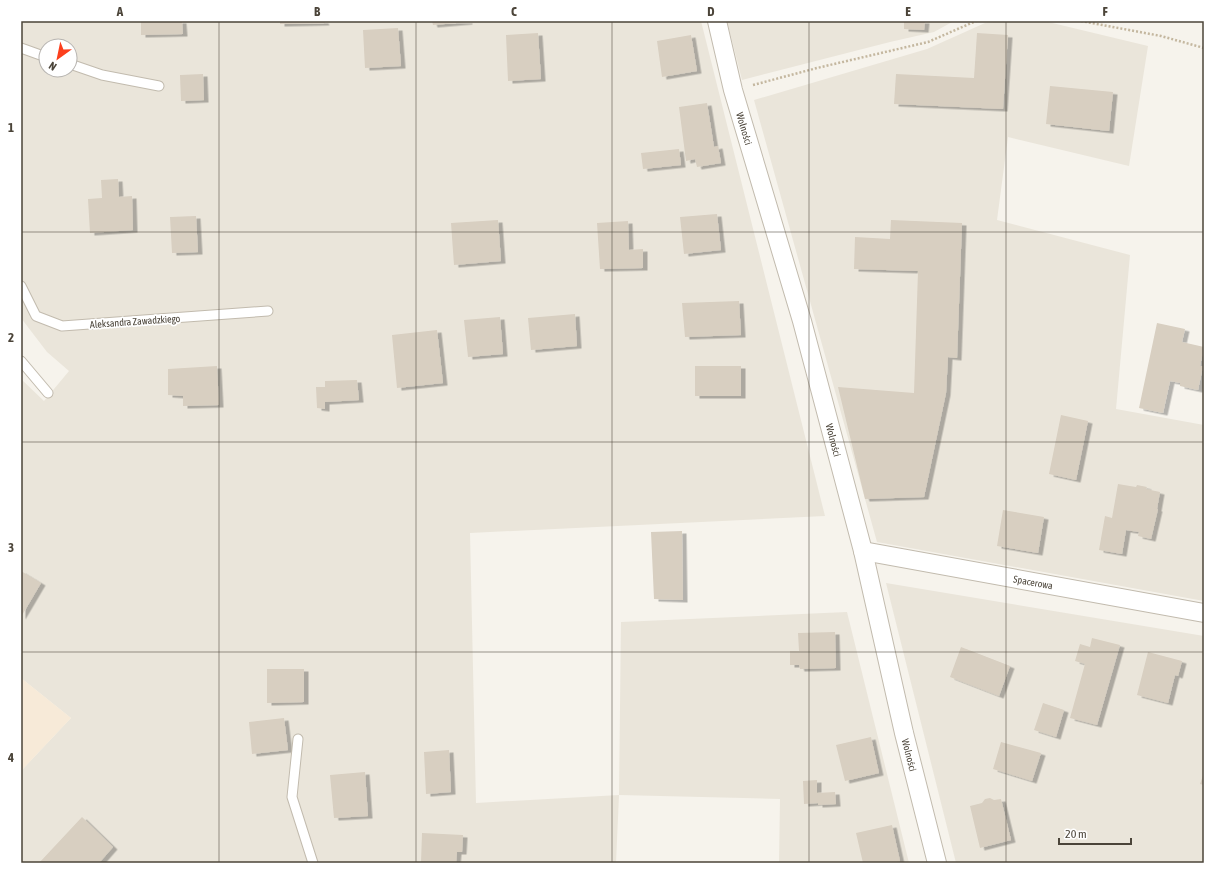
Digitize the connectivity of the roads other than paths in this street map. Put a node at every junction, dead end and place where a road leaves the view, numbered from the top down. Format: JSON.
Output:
{"nodes":[{"id":1,"x":717,"y":21,"type":"edge"},
{"id":2,"x":21,"y":48,"type":"edge"},
{"id":3,"x":38,"y":53,"type":"edge"},
{"id":4,"x":78,"y":67,"type":"edge"},
{"id":5,"x":159,"y":86,"type":"dead end"},
{"id":6,"x":21,"y":286,"type":"edge"},
{"id":7,"x":268,"y":311,"type":"dead end"},
{"id":8,"x":21,"y":361,"type":"edge"},
{"id":9,"x":48,"y":392,"type":"dead end"},
{"id":10,"x":863,"y":551,"type":"junction"},
{"id":11,"x":1204,"y":613,"type":"edge"},
{"id":12,"x":298,"y":739,"type":"dead end"},
{"id":13,"x":313,"y":863,"type":"edge"},
{"id":14,"x":937,"y":863,"type":"edge"}],
"edges":[{"from":1,"to":10,"type":"street","name":"Wolności"},
{"from":2,"to":3,"type":"lane"},
{"from":4,"to":5,"type":"lane"},
{"from":6,"to":7,"type":"lane","name":"Aleksandra Zawadzkiego"},
{"from":8,"to":9,"type":"lane"},
{"from":10,"to":11,"type":"street","name":"Spacerowa"},
{"from":10,"to":14,"type":"street","name":"Wolności"},
{"from":12,"to":13,"type":"lane"}]}
